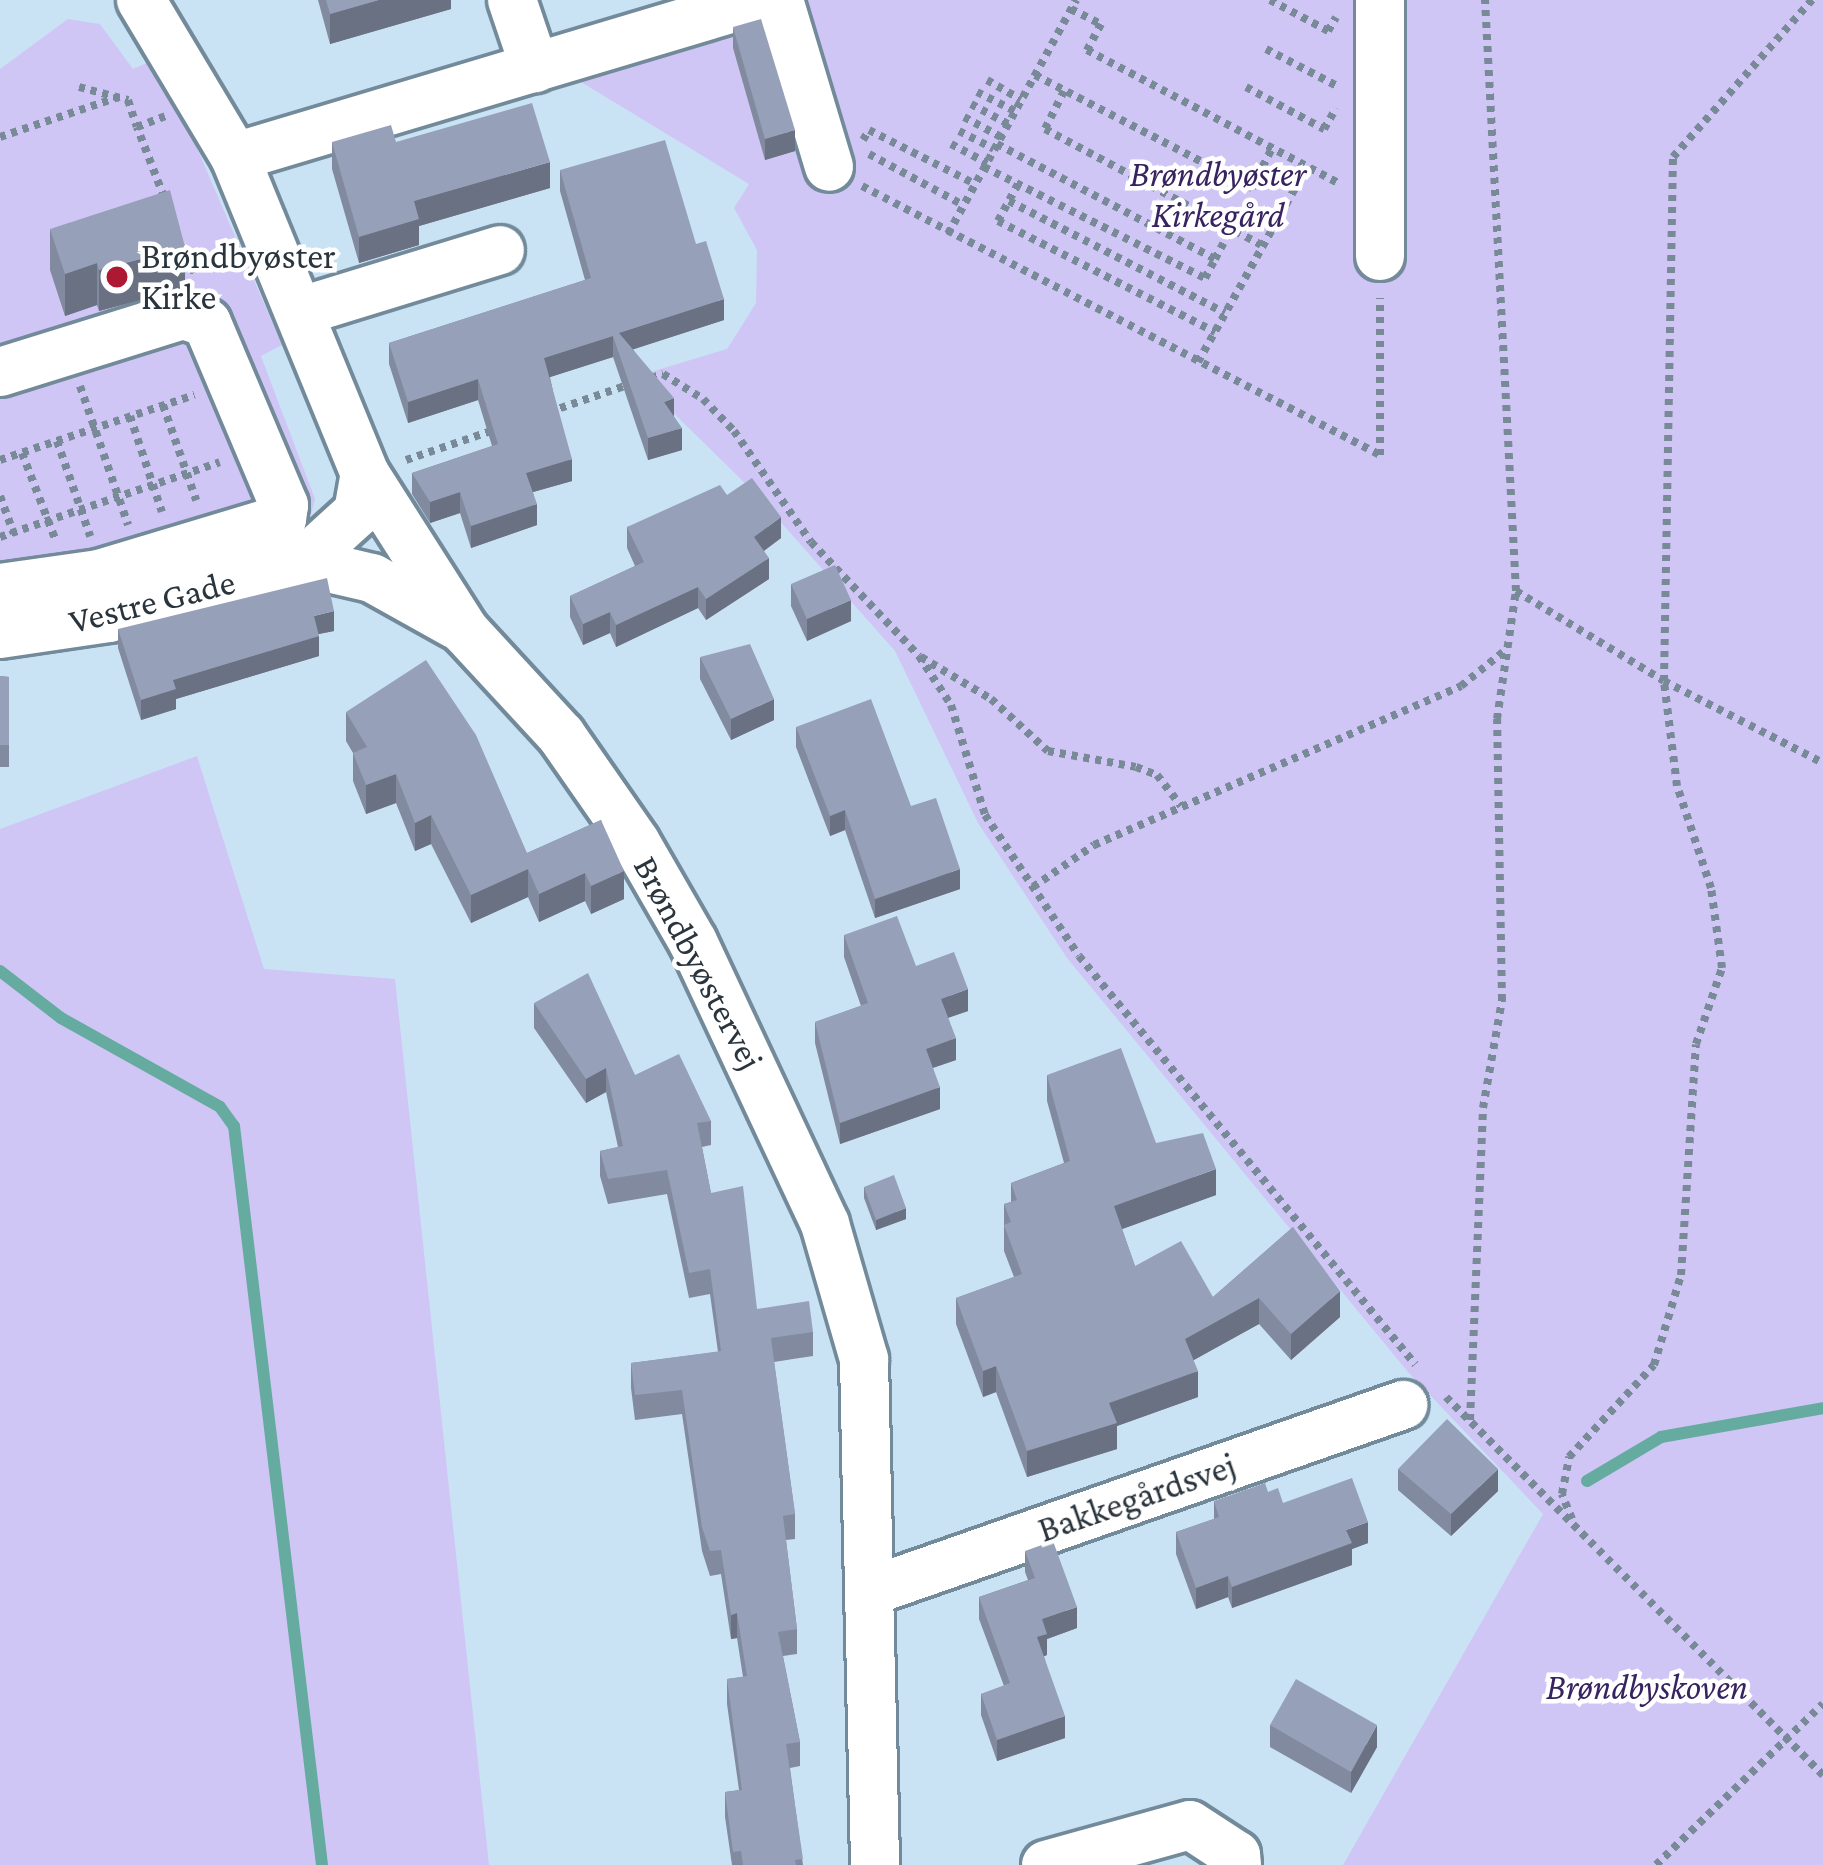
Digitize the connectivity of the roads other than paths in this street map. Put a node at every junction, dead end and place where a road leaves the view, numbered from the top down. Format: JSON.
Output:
{"nodes":[{"id":1,"x":141,"y":0,"type":"edge"},
{"id":2,"x":512,"y":0,"type":"edge"},
{"id":3,"x":1380,"y":0,"type":"edge"},
{"id":4,"x":761,"y":2,"type":"edge"},
{"id":5,"x":667,"y":14,"type":"edge"},
{"id":6,"x":535,"y":68,"type":"junction"},
{"id":7,"x":235,"y":157,"type":"junction"},
{"id":8,"x":829,"y":167,"type":"road end"},
{"id":9,"x":500,"y":250,"type":"dead end"},
{"id":10,"x":1380,"y":256,"type":"road end"},
{"id":11,"x":302,"y":311,"type":"junction"},
{"id":12,"x":0,"y":372,"type":"edge"},
{"id":13,"x":365,"y":474,"type":"junction"},
{"id":14,"x":303,"y":562,"type":"junction"},
{"id":15,"x":0,"y":588,"type":"edge"},
{"id":16,"x":465,"y":631,"type":"junction"},
{"id":17,"x":0,"y":634,"type":"edge"},
{"id":18,"x":1423,"y":1391,"type":"road end"},
{"id":19,"x":872,"y":1591,"type":"junction"},
{"id":20,"x":875,"y":1865,"type":"edge"},
{"id":21,"x":1046,"y":1865,"type":"edge"},
{"id":22,"x":1237,"y":1865,"type":"edge"}],
"edges":[{"from":1,"to":7,"type":"street","name":"Brøndbyøstervej"},
{"from":2,"to":6,"type":"street"},
{"from":3,"to":10,"type":"street"},
{"from":4,"to":5,"type":"street"},
{"from":4,"to":8,"type":"street"},
{"from":5,"to":6,"type":"street"},
{"from":6,"to":7,"type":"street"},
{"from":7,"to":11,"type":"street","name":"Brøndbyøstervej"},
{"from":9,"to":11,"type":"street"},
{"from":11,"to":13,"type":"street","name":"Brøndbyøstervej"},
{"from":12,"to":15,"type":"street"},
{"from":13,"to":14,"type":"street","name":"Vestre Gade"},
{"from":13,"to":16,"type":"street","name":"Brøndbyøstervej"},
{"from":14,"to":16,"type":"street","name":"Vestre Gade"},
{"from":14,"to":17,"type":"street","name":"Vestre Gade"},
{"from":16,"to":19,"type":"street","name":"Brøndbyøstervej"},
{"from":18,"to":19,"type":"street","name":"Bakkegårdsvej"},
{"from":19,"to":20,"type":"street","name":"Brøndbyøstervej"},
{"from":21,"to":22,"type":"street"}]}
